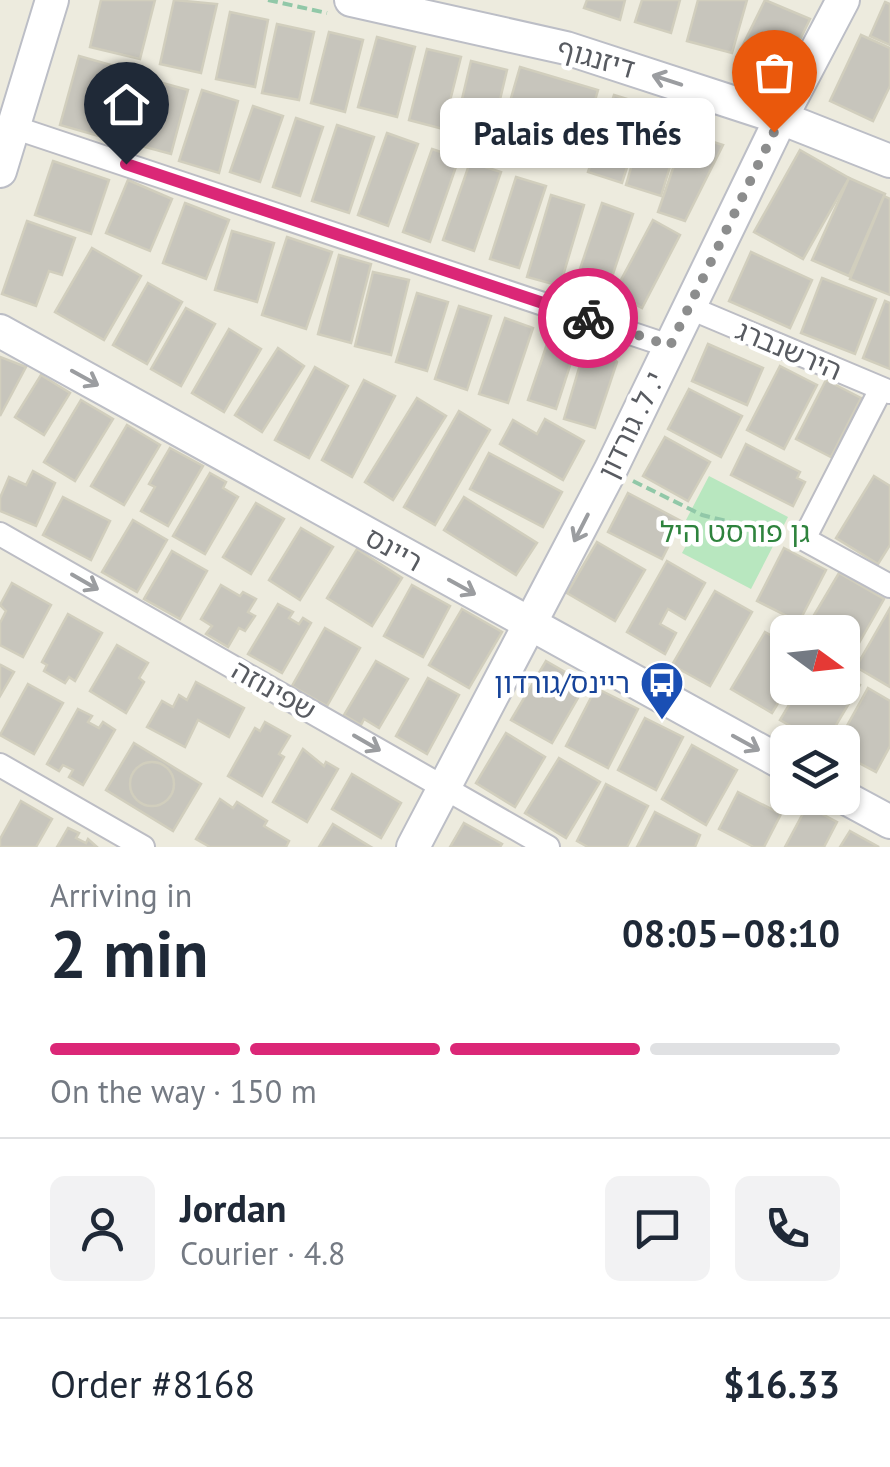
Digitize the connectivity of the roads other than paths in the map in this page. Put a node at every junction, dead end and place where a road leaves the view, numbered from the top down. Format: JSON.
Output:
{"nodes":[{"id":1,"x":52,"y":0,"type":"edge"},
{"id":2,"x":350,"y":0,"type":"edge"},
{"id":3,"x":843,"y":0,"type":"edge"},
{"id":4,"x":781,"y":118,"type":"junction"},
{"id":5,"x":14,"y":127,"type":"junction"},
{"id":6,"x":890,"y":162,"type":"edge"},
{"id":7,"x":0,"y":171,"type":"edge"},
{"id":8,"x":688,"y":307,"type":"junction"},
{"id":9,"x":0,"y":331,"type":"edge"},
{"id":10,"x":670,"y":346,"type":"junction"},
{"id":11,"x":886,"y":390,"type":"edge"},
{"id":12,"x":0,"y":534,"type":"edge"},
{"id":13,"x":890,"y":586,"type":"edge"},
{"id":14,"x":530,"y":625,"type":"junction"},
{"id":15,"x":770,"y":756,"type":"edge"},
{"id":16,"x":0,"y":765,"type":"edge"},
{"id":17,"x":445,"y":787,"type":"junction"},
{"id":18,"x":860,"y":806,"type":"edge"},
{"id":19,"x":890,"y":822,"type":"edge"},
{"id":20,"x":143,"y":847,"type":"edge"},
{"id":21,"x":413,"y":847,"type":"edge"},
{"id":22,"x":548,"y":847,"type":"edge"}],
"edges":[{"from":1,"to":5,"type":"street"},
{"from":4,"to":2,"type":"street","name":"דיזנגוף","one_way":true},
{"from":3,"to":4,"type":"street","name":"י. ל. גורדון"},
{"from":4,"to":6,"type":"street","name":"דיזנגוף"},
{"from":4,"to":8,"type":"street","name":"י. ל. גורדון"},
{"from":5,"to":7,"type":"street"},
{"from":5,"to":10,"type":"street"},
{"from":8,"to":10,"type":"street","name":"י. ל. גורדון"},
{"from":8,"to":11,"type":"street","name":"הירשנברג"},
{"from":9,"to":14,"type":"street","name":"ריינס","one_way":true},
{"from":10,"to":14,"type":"street","name":"י. ל. גורדון","one_way":true},
{"from":11,"to":13,"type":"street"},
{"from":12,"to":17,"type":"street","name":"שפינוזה","one_way":true},
{"from":14,"to":15,"type":"street","name":"ריינס","one_way":true},
{"from":14,"to":17,"type":"street","name":"י. ל. גורדון"},
{"from":16,"to":20,"type":"street"},
{"from":17,"to":21,"type":"street","name":"י. ל. גורדון"},
{"from":17,"to":22,"type":"street","name":"שפינוזה"},
{"from":18,"to":19,"type":"street"}]}
